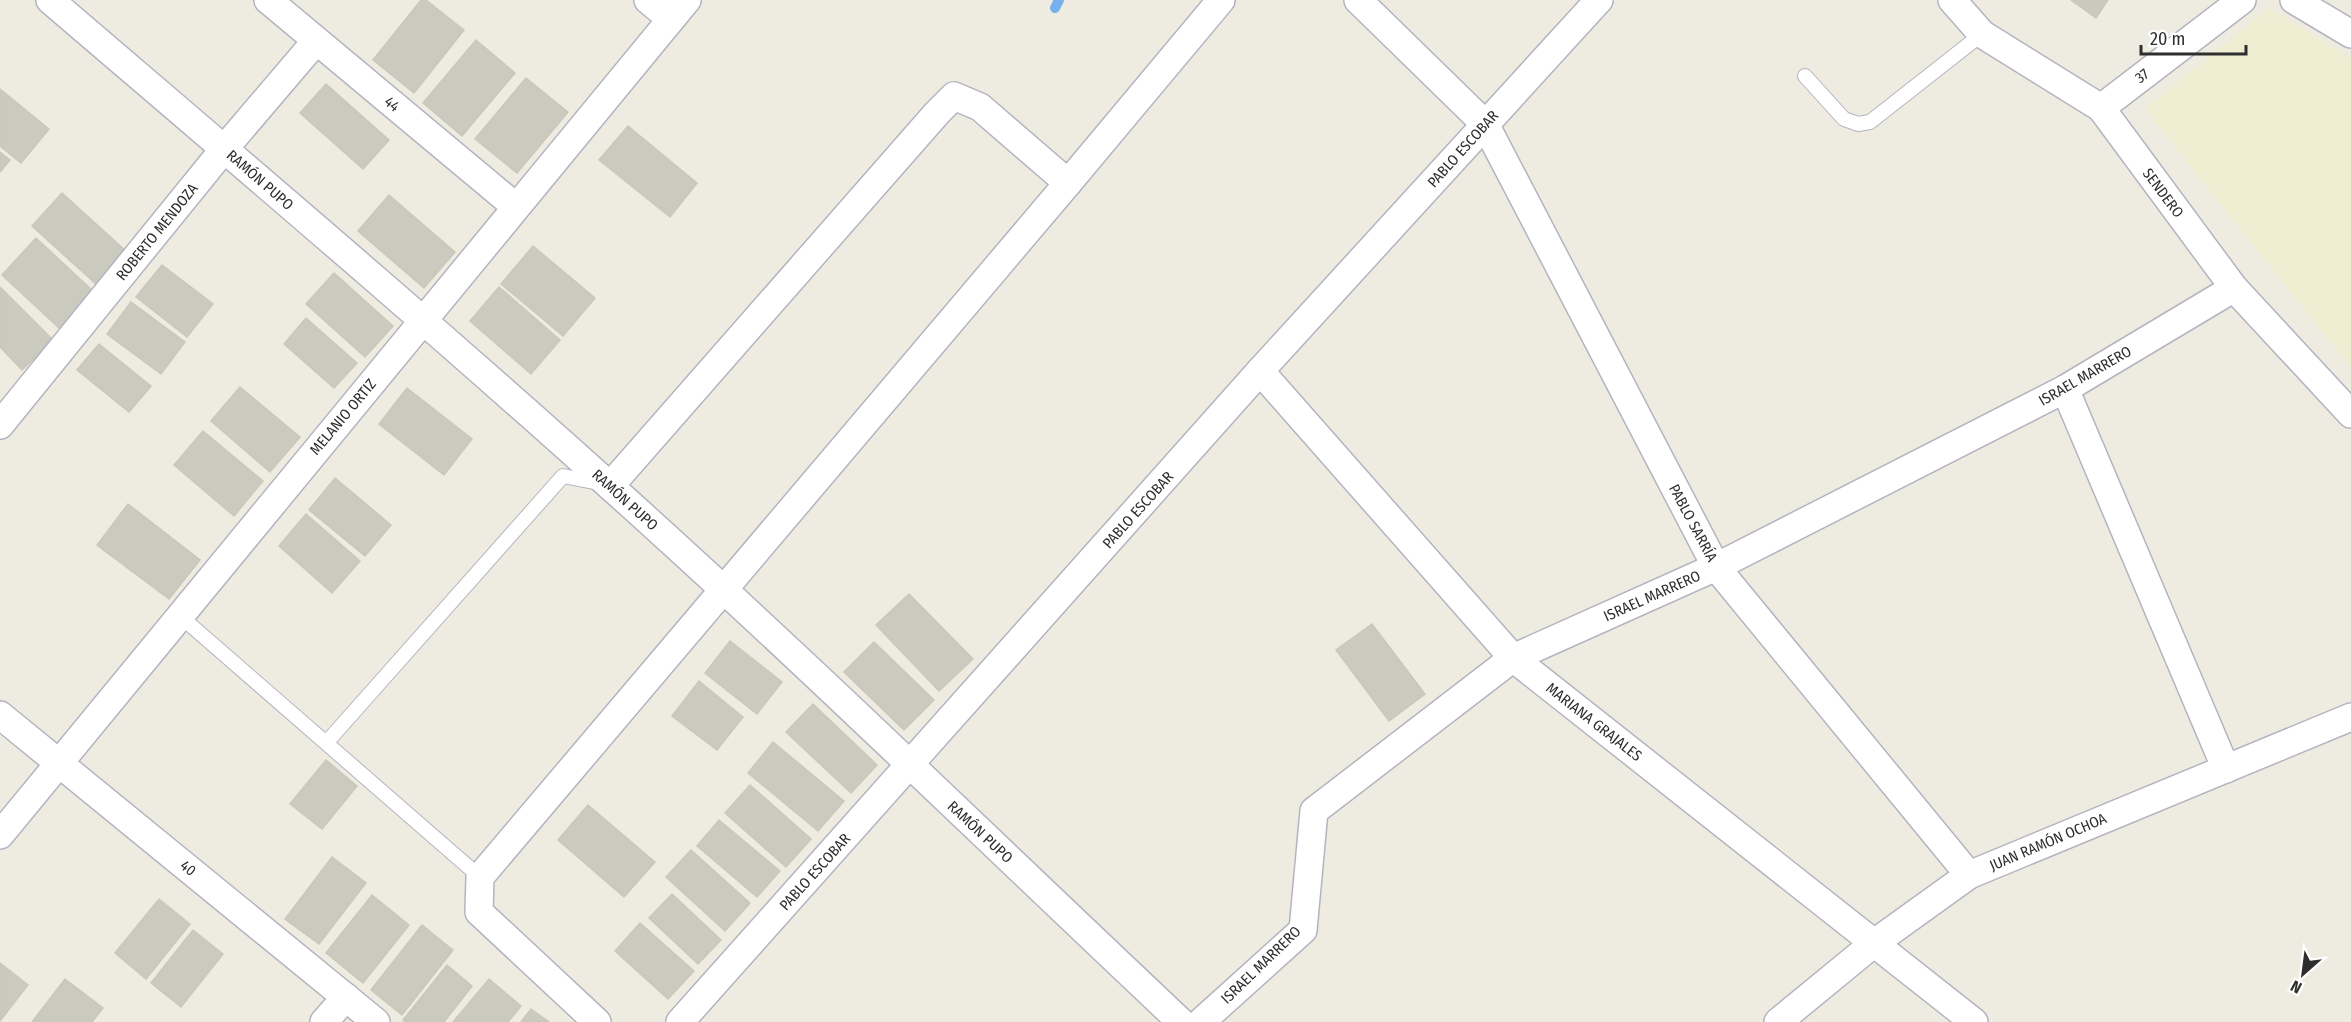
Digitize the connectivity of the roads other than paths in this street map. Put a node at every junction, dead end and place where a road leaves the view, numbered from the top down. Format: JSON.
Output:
{"nodes":[{"id":1,"x":50,"y":0,"type":"edge"},
{"id":2,"x":268,"y":0,"type":"edge"},
{"id":3,"x":648,"y":0,"type":"edge"},
{"id":4,"x":1221,"y":0,"type":"edge"},
{"id":5,"x":1358,"y":0,"type":"edge"},
{"id":6,"x":1599,"y":0,"type":"edge"},
{"id":7,"x":2242,"y":0,"type":"edge"},
{"id":8,"x":2294,"y":0,"type":"edge"},
{"id":9,"x":1955,"y":1,"type":"edge"},
{"id":10,"x":679,"y":10,"type":"edge"},
{"id":11,"x":1982,"y":34,"type":"junction"},
{"id":12,"x":2351,"y":34,"type":"edge"},
{"id":13,"x":316,"y":40,"type":"junction"},
{"id":14,"x":1804,"y":76,"type":"dead end"},
{"id":15,"x":2101,"y":108,"type":"junction"},
{"id":16,"x":1485,"y":124,"type":"junction"},
{"id":17,"x":225,"y":149,"type":"junction"},
{"id":18,"x":1068,"y":183,"type":"junction"},
{"id":19,"x":516,"y":207,"type":"junction"},
{"id":20,"x":2234,"y":288,"type":"junction"},
{"id":21,"x":422,"y":321,"type":"junction"},
{"id":22,"x":1260,"y":372,"type":"junction"},
{"id":23,"x":2065,"y":389,"type":"junction"},
{"id":24,"x":2351,"y":414,"type":"edge"},
{"id":25,"x":0,"y":425,"type":"edge"},
{"id":26,"x":610,"y":486,"type":"junction"},
{"id":27,"x":1716,"y":567,"type":"junction"},
{"id":28,"x":724,"y":590,"type":"junction"},
{"id":29,"x":179,"y":615,"type":"junction"},
{"id":30,"x":1513,"y":658,"type":"junction"},
{"id":31,"x":0,"y":715,"type":"edge"},
{"id":32,"x":2351,"y":717,"type":"edge"},
{"id":33,"x":327,"y":742,"type":"junction"},
{"id":34,"x":58,"y":762,"type":"junction"},
{"id":35,"x":910,"y":766,"type":"junction"},
{"id":36,"x":2226,"y":769,"type":"junction"},
{"id":37,"x":0,"y":835,"type":"edge"},
{"id":38,"x":1969,"y":875,"type":"junction"},
{"id":39,"x":480,"y":877,"type":"junction"},
{"id":40,"x":1873,"y":944,"type":"junction"},
{"id":41,"x":346,"y":997,"type":"junction"},
{"id":42,"x":324,"y":1022,"type":"edge"},
{"id":43,"x":376,"y":1022,"type":"edge"},
{"id":44,"x":597,"y":1022,"type":"edge"},
{"id":45,"x":680,"y":1022,"type":"edge"},
{"id":46,"x":1181,"y":1022,"type":"edge"},
{"id":47,"x":1201,"y":1022,"type":"edge"},
{"id":48,"x":1778,"y":1022,"type":"edge"},
{"id":49,"x":1974,"y":1022,"type":"edge"}],
"edges":[{"from":1,"to":17,"type":"street","name":"RAMÓN PUPO"},
{"from":2,"to":13,"type":"street","name":"44"},
{"from":3,"to":10,"type":"street"},
{"from":4,"to":18,"type":"street"},
{"from":5,"to":16,"type":"street","name":"PABLO SARRÍA"},
{"from":6,"to":16,"type":"street","name":"PABLO ESCOBAR"},
{"from":7,"to":15,"type":"street","name":"37"},
{"from":8,"to":12,"type":"street"},
{"from":9,"to":11,"type":"street","name":"SENDERO"},
{"from":10,"to":19,"type":"street","name":"MELANIO ORTIZ"},
{"from":11,"to":14,"type":"lane"},
{"from":11,"to":15,"type":"street","name":"SENDERO"},
{"from":13,"to":17,"type":"street","name":"ROBERTO MENDOZA"},
{"from":13,"to":19,"type":"street","name":"44"},
{"from":15,"to":20,"type":"street","name":"SENDERO"},
{"from":16,"to":22,"type":"street","name":"PABLO ESCOBAR"},
{"from":16,"to":27,"type":"street","name":"PABLO SARRÍA"},
{"from":17,"to":21,"type":"street","name":"RAMÓN PUPO"},
{"from":17,"to":25,"type":"street","name":"ROBERTO MENDOZA"},
{"from":18,"to":26,"type":"street"},
{"from":18,"to":28,"type":"street"},
{"from":19,"to":21,"type":"street","name":"MELANIO ORTIZ"},
{"from":20,"to":23,"type":"street","name":"ISRAEL MARRERO"},
{"from":20,"to":24,"type":"street","name":"SENDERO"},
{"from":21,"to":26,"type":"street","name":"RAMÓN PUPO"},
{"from":21,"to":29,"type":"street","name":"MELANIO ORTIZ"},
{"from":22,"to":30,"type":"street","name":"MARIANA GRAJALES"},
{"from":22,"to":35,"type":"street","name":"PABLO ESCOBAR"},
{"from":23,"to":27,"type":"street","name":"ISRAEL MARRERO"},
{"from":23,"to":36,"type":"street"},
{"from":26,"to":28,"type":"street","name":"RAMÓN PUPO"},
{"from":26,"to":33,"type":"lane"},
{"from":27,"to":30,"type":"street","name":"ISRAEL MARRERO"},
{"from":27,"to":38,"type":"street","name":"PABLO SARRÍA"},
{"from":28,"to":35,"type":"street","name":"RAMÓN PUPO"},
{"from":28,"to":39,"type":"street"},
{"from":29,"to":33,"type":"lane"},
{"from":29,"to":34,"type":"street","name":"MELANIO ORTIZ"},
{"from":30,"to":40,"type":"street","name":"MARIANA GRAJALES"},
{"from":30,"to":47,"type":"street","name":"ISRAEL MARRERO"},
{"from":31,"to":34,"type":"street","name":"40"},
{"from":32,"to":36,"type":"street","name":"JUAN RAMÓN OCHOA"},
{"from":33,"to":39,"type":"lane"},
{"from":34,"to":37,"type":"street","name":"MELANIO ORTIZ"},
{"from":34,"to":41,"type":"street","name":"40"},
{"from":35,"to":45,"type":"street","name":"PABLO ESCOBAR"},
{"from":35,"to":46,"type":"street","name":"RAMÓN PUPO"},
{"from":36,"to":38,"type":"street","name":"JUAN RAMÓN OCHOA"},
{"from":38,"to":40,"type":"street","name":"JUAN RAMÓN OCHOA"},
{"from":39,"to":44,"type":"street"},
{"from":40,"to":48,"type":"street","name":"JUAN RAMÓN OCHOA"},
{"from":40,"to":49,"type":"street","name":"MARIANA GRAJALES"},
{"from":41,"to":42,"type":"street"},
{"from":41,"to":43,"type":"street","name":"40"}]}
